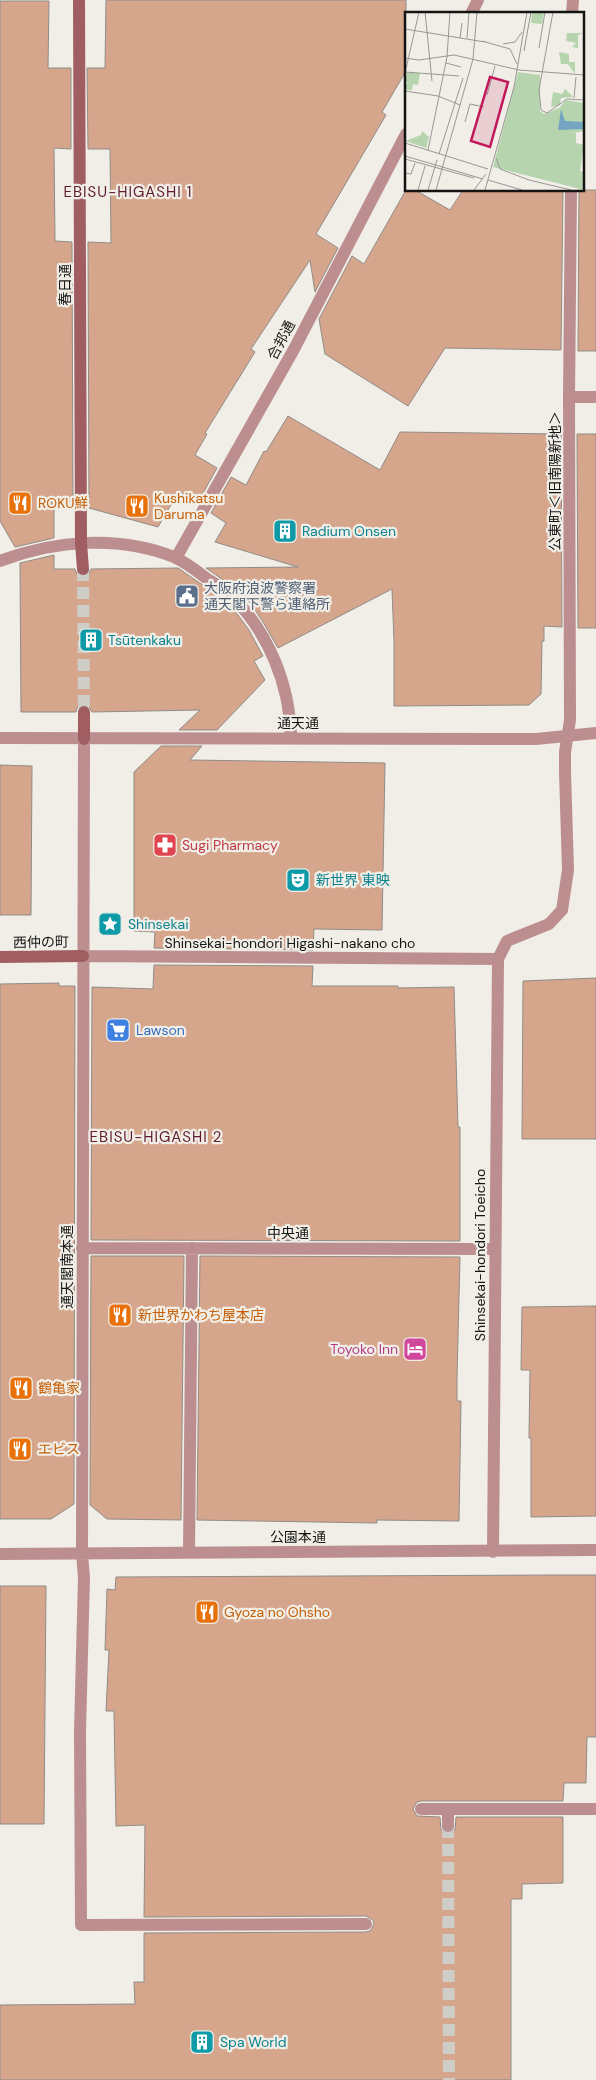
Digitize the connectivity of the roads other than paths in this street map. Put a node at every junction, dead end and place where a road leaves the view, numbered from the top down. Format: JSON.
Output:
{"nodes":[{"id":1,"x":79,"y":0,"type":"edge"},
{"id":2,"x":478,"y":0,"type":"edge"},
{"id":3,"x":472,"y":12,"type":"edge"},
{"id":4,"x":405,"y":136,"type":"edge"},
{"id":5,"x":571,"y":191,"type":"edge"},
{"id":6,"x":596,"y":397,"type":"edge"},
{"id":7,"x":569,"y":398,"type":"junction"},
{"id":8,"x":81,"y":542,"type":"junction"},
{"id":9,"x":176,"y":558,"type":"junction"},
{"id":10,"x":0,"y":561,"type":"edge"},
{"id":11,"x":83,"y":569,"type":"tunnel mouth"},
{"id":12,"x":84,"y":712,"type":"tunnel mouth"},
{"id":13,"x":596,"y":733,"type":"edge"},
{"id":14,"x":567,"y":735,"type":"junction"},
{"id":15,"x":0,"y":738,"type":"edge"},
{"id":16,"x":84,"y":738,"type":"junction"},
{"id":17,"x":291,"y":738,"type":"junction"},
{"id":18,"x":83,"y":956,"type":"junction"},
{"id":19,"x":0,"y":958,"type":"edge"},
{"id":20,"x":498,"y":959,"type":"junction"},
{"id":21,"x":82,"y":1248,"type":"junction"},
{"id":22,"x":192,"y":1248,"type":"junction"},
{"id":23,"x":494,"y":1250,"type":"junction"},
{"id":24,"x":596,"y":1550,"type":"edge"},
{"id":25,"x":189,"y":1552,"type":"junction"},
{"id":26,"x":493,"y":1552,"type":"junction"},
{"id":27,"x":0,"y":1554,"type":"edge"},
{"id":28,"x":82,"y":1554,"type":"junction"},
{"id":29,"x":421,"y":1809,"type":"dead end"},
{"id":30,"x":448,"y":1809,"type":"junction"},
{"id":31,"x":596,"y":1809,"type":"edge"},
{"id":32,"x":448,"y":1826,"type":"tunnel mouth"},
{"id":33,"x":366,"y":1924,"type":"dead end"}],
"edges":[{"from":1,"to":8,"type":"street","name":"春日通"},
{"from":2,"to":3,"type":"street"},
{"from":4,"to":9,"type":"street","name":"合邦通"},
{"from":5,"to":7,"type":"street","name":"公東町＜旧南陽新地＞"},
{"from":6,"to":7,"type":"street"},
{"from":7,"to":14,"type":"street","name":"公東町＜旧南陽新地＞"},
{"from":8,"to":9,"type":"street"},
{"from":8,"to":10,"type":"street"},
{"from":8,"to":11,"type":"street","name":"春日通"},
{"from":9,"to":17,"type":"street"},
{"from":12,"to":16,"type":"street"},
{"from":13,"to":14,"type":"street","name":"通天通"},
{"from":14,"to":17,"type":"street","name":"通天通"},
{"from":14,"to":20,"type":"street","name":"公東町＜旧南陽新地＞"},
{"from":15,"to":16,"type":"street","name":"通天通"},
{"from":16,"to":17,"type":"street","name":"通天通"},
{"from":16,"to":18,"type":"street","name":"通天閣南本通"},
{"from":18,"to":19,"type":"street","name":"西仲の町"},
{"from":18,"to":20,"type":"street","name":"Shinsekai-hondori Higashi-nakano cho"},
{"from":18,"to":21,"type":"street","name":"通天閣南本通"},
{"from":20,"to":23,"type":"street","name":"Shinsekai-hondori Toeicho"},
{"from":21,"to":22,"type":"street","name":"中央通"},
{"from":21,"to":28,"type":"street","name":"通天閣南本通"},
{"from":22,"to":23,"type":"street","name":"中央通"},
{"from":22,"to":25,"type":"street"},
{"from":23,"to":26,"type":"street","name":"Shinsekai-hondori Toeicho"},
{"from":24,"to":26,"type":"street","name":"公園本通"},
{"from":25,"to":26,"type":"street","name":"公園本通"},
{"from":25,"to":28,"type":"street","name":"公園本通"},
{"from":27,"to":28,"type":"street","name":"公園本通"},
{"from":28,"to":33,"type":"street","name":"通天閣南本通"},
{"from":29,"to":30,"type":"street"},
{"from":30,"to":31,"type":"street"},
{"from":30,"to":32,"type":"street"}]}
